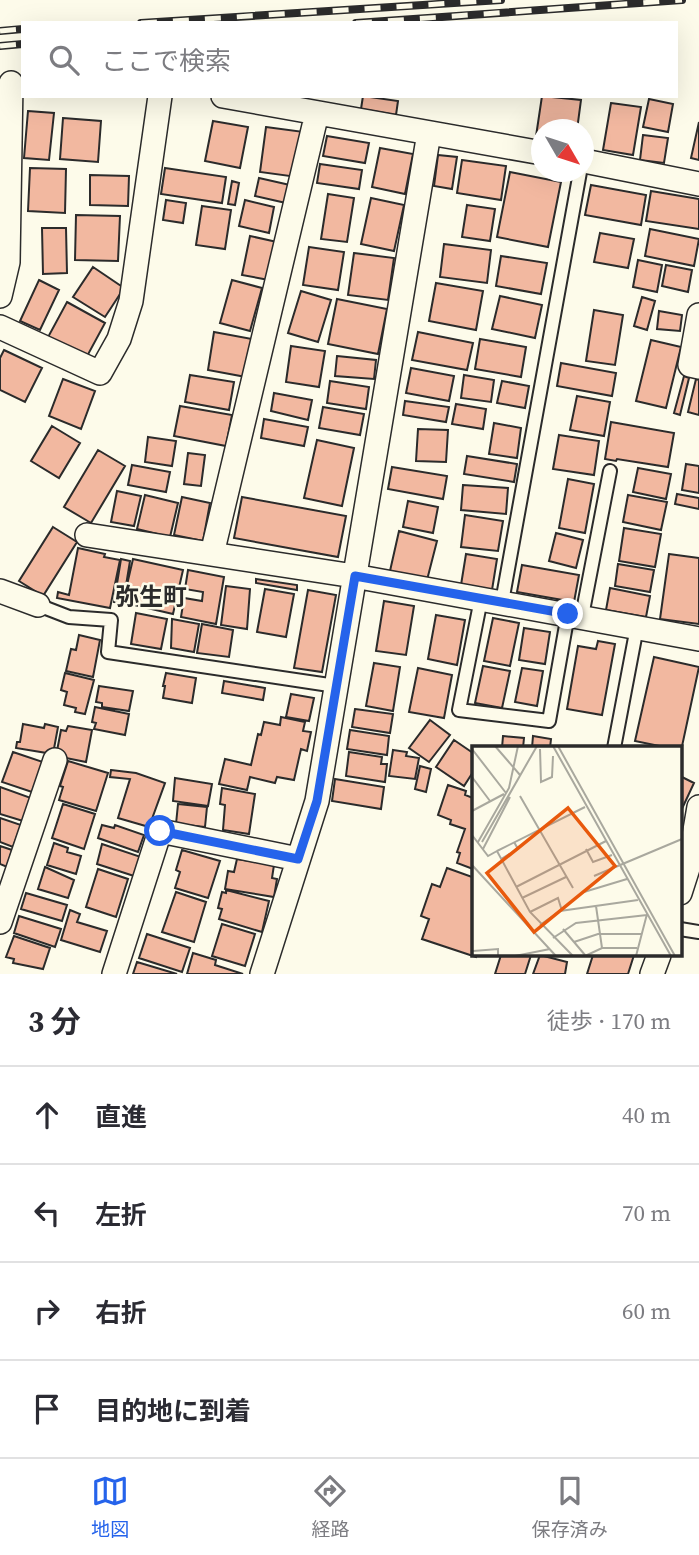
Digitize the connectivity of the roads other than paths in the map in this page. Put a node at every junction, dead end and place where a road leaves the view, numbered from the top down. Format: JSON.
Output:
{"nodes":[{"id":1,"x":11,"y":83,"type":"edge"},
{"id":2,"x":160,"y":98,"type":"edge"},
{"id":3,"x":234,"y":98,"type":"edge"},
{"id":4,"x":317,"y":113,"type":"junction"},
{"id":5,"x":429,"y":133,"type":"junction"},
{"id":6,"x":531,"y":151,"type":"edge"},
{"id":7,"x":594,"y":163,"type":"edge"},
{"id":8,"x":578,"y":182,"type":"edge"},
{"id":9,"x":699,"y":184,"type":"edge"},
{"id":10,"x":0,"y":296,"type":"edge"},
{"id":11,"x":699,"y":315,"type":"edge"},
{"id":12,"x":0,"y":327,"type":"edge"},
{"id":13,"x":699,"y":367,"type":"edge"},
{"id":14,"x":610,"y":471,"type":"dead end"},
{"id":15,"x":87,"y":535,"type":"dead end"},
{"id":16,"x":212,"y":554,"type":"junction"},
{"id":17,"x":355,"y":576,"type":"junction"},
{"id":18,"x":0,"y":591,"type":"edge"},
{"id":19,"x":491,"y":601,"type":"junction"},
{"id":20,"x":38,"y":605,"type":"joint"},
{"id":21,"x":575,"y":615,"type":"junction"},
{"id":22,"x":637,"y":627,"type":"junction"},
{"id":23,"x":699,"y":639,"type":"edge"},
{"id":24,"x":336,"y":685,"type":"junction"},
{"id":25,"x":614,"y":746,"type":"edge"},
{"id":26,"x":55,"y":760,"type":"dead end"},
{"id":27,"x":699,"y":807,"type":"edge"},
{"id":28,"x":298,"y":859,"type":"junction"},
{"id":29,"x":682,"y":887,"type":"edge"},
{"id":30,"x":0,"y":922,"type":"edge"},
{"id":31,"x":659,"y":956,"type":"edge"},
{"id":32,"x":114,"y":974,"type":"edge"},
{"id":33,"x":262,"y":974,"type":"edge"},
{"id":34,"x":652,"y":974,"type":"edge"}],
"edges":[{"from":1,"to":10,"type":"street"},
{"from":2,"to":12,"type":"street"},
{"from":3,"to":4,"type":"street"},
{"from":4,"to":5,"type":"street"},
{"from":4,"to":16,"type":"street"},
{"from":5,"to":6,"type":"street"},
{"from":5,"to":17,"type":"street"},
{"from":7,"to":9,"type":"street"},
{"from":8,"to":19,"type":"lane"},
{"from":11,"to":13,"type":"street"},
{"from":14,"to":21,"type":"lane"},
{"from":15,"to":16,"type":"street"},
{"from":16,"to":17,"type":"street"},
{"from":17,"to":19,"type":"street"},
{"from":17,"to":24,"type":"street"},
{"from":18,"to":20,"type":"street"},
{"from":19,"to":21,"type":"street"},
{"from":19,"to":21,"type":"lane"},
{"from":20,"to":24,"type":"lane"},
{"from":21,"to":22,"type":"street"},
{"from":22,"to":23,"type":"street"},
{"from":22,"to":25,"type":"lane"},
{"from":24,"to":28,"type":"street"},
{"from":26,"to":30,"type":"street"},
{"from":27,"to":29,"type":"street"},
{"from":28,"to":32,"type":"street"},
{"from":28,"to":33,"type":"street"},
{"from":31,"to":34,"type":"street"}]}
